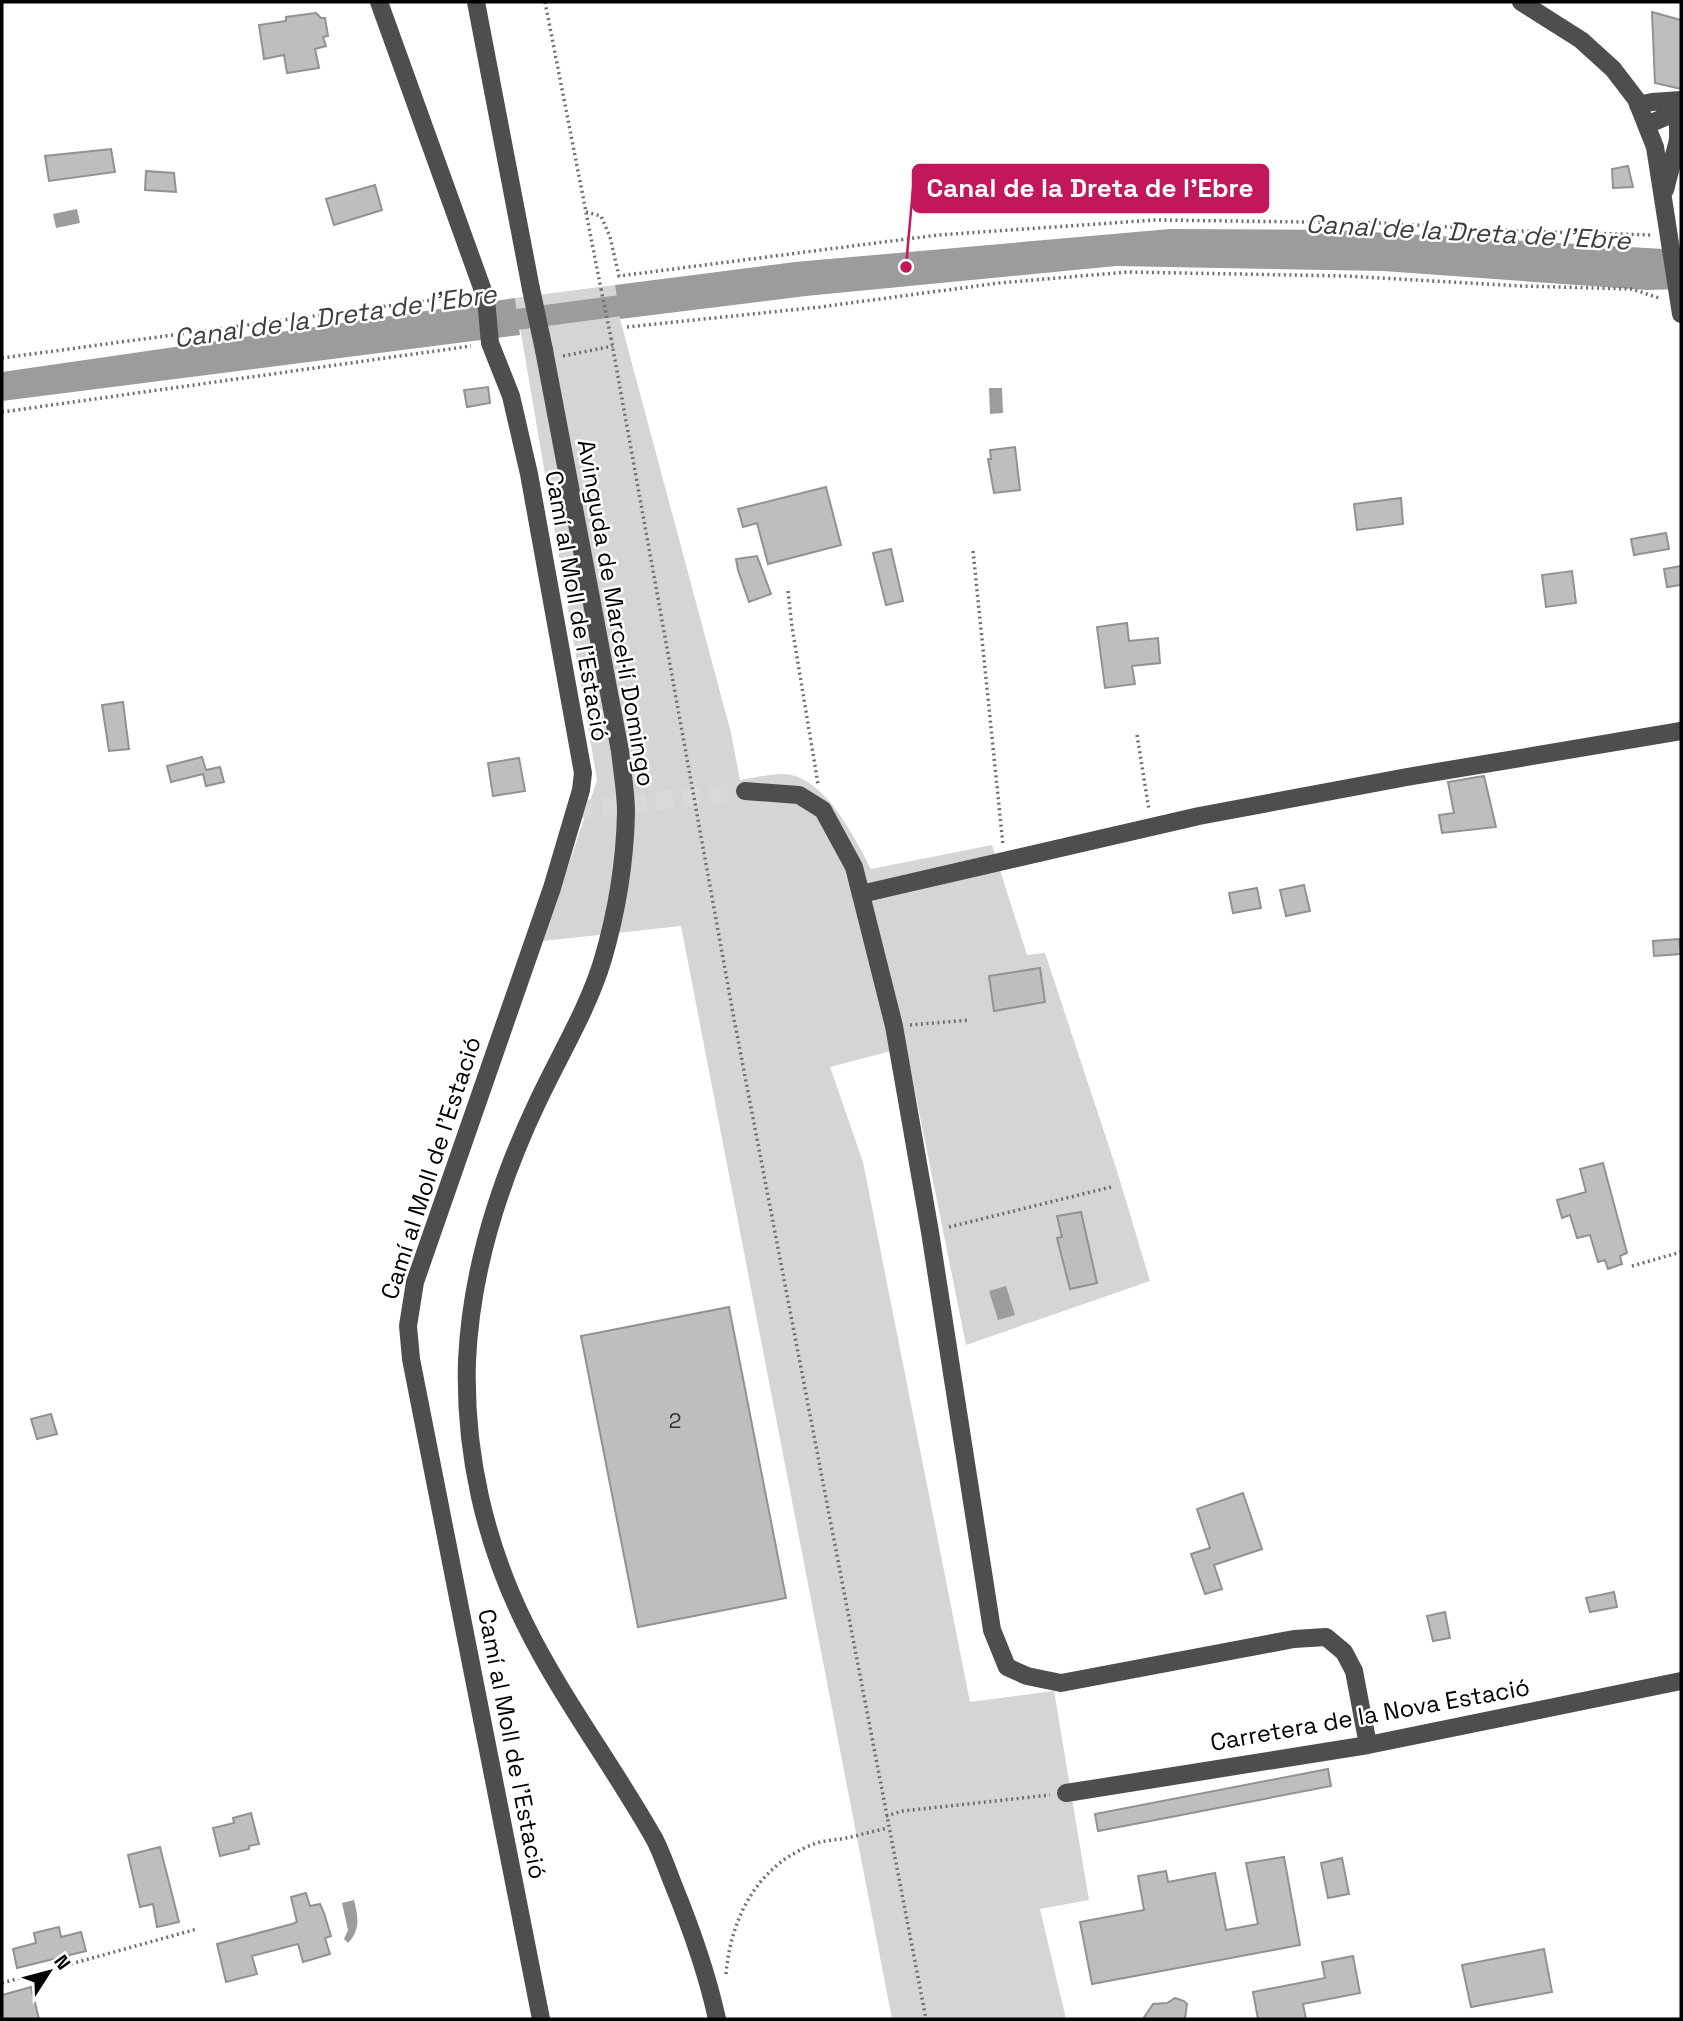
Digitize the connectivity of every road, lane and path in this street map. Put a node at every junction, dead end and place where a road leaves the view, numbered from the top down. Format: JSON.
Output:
{"nodes":[{"id":1,"x":379,"y":2,"type":"edge"},
{"id":2,"x":476,"y":2,"type":"edge"},
{"id":3,"x":545,"y":2,"type":"edge"},
{"id":4,"x":1521,"y":2,"type":"edge"},
{"id":5,"x":1638,"y":105,"type":"junction"},
{"id":6,"x":1680,"y":107,"type":"edge"},
{"id":7,"x":1647,"y":125,"type":"junction"},
{"id":8,"x":1663,"y":196,"type":"junction"},
{"id":9,"x":586,"y":212,"type":"junction"},
{"id":10,"x":1670,"y":242,"type":"junction"},
{"id":11,"x":486,"y":299,"type":"junction"},
{"id":12,"x":1680,"y":302,"type":"edge"},
{"id":13,"x":627,"y":327,"type":"dead end"},
{"id":14,"x":490,"y":343,"type":"junction"},
{"id":15,"x":613,"y":346,"type":"junction"},
{"id":16,"x":544,"y":354,"type":"junction"},
{"id":17,"x":2,"y":358,"type":"edge"},
{"id":18,"x":2,"y":412,"type":"edge"},
{"id":19,"x":973,"y":551,"type":"dead end"},
{"id":20,"x":788,"y":591,"type":"dead end"},
{"id":21,"x":1681,"y":731,"type":"edge"},
{"id":22,"x":1137,"y":736,"type":"dead end"},
{"id":23,"x":745,"y":791,"type":"tunnel mouth"},
{"id":24,"x":823,"y":810,"type":"junction"},
{"id":25,"x":1151,"y":827,"type":"junction"},
{"id":26,"x":1004,"y":861,"type":"junction"},
{"id":27,"x":861,"y":894,"type":"junction"},
{"id":28,"x":970,"y":1020,"type":"dead end"},
{"id":29,"x":894,"y":1026,"type":"junction"},
{"id":30,"x":1111,"y":1186,"type":"dead end"},
{"id":31,"x":930,"y":1232,"type":"junction"},
{"id":32,"x":1681,"y":1252,"type":"edge"},
{"id":33,"x":1632,"y":1266,"type":"dead end"},
{"id":34,"x":1681,"y":1681,"type":"edge"},
{"id":35,"x":1368,"y":1745,"type":"junction"},
{"id":36,"x":1066,"y":1793,"type":"joint"},
{"id":37,"x":886,"y":1816,"type":"junction"},
{"id":38,"x":888,"y":1828,"type":"junction"},
{"id":39,"x":197,"y":1929,"type":"dead end"},
{"id":40,"x":2,"y":1983,"type":"edge"},
{"id":41,"x":710,"y":1989,"type":"junction"},
{"id":42,"x":541,"y":2019,"type":"edge"},
{"id":43,"x":717,"y":2019,"type":"edge"},
{"id":44,"x":926,"y":2019,"type":"edge"}],
"edges":[{"from":1,"to":11,"type":"street","name":"Camí al Moll de l'Estació"},
{"from":2,"to":16,"type":"street","name":"Avinguda de Marcel·lí Domingo","bridge":true},
{"from":3,"to":9,"type":"path"},
{"from":4,"to":5,"type":"street"},
{"from":5,"to":6,"type":"street"},
{"from":5,"to":7,"type":"street"},
{"from":6,"to":7,"type":"street"},
{"from":6,"to":8,"type":"street"},
{"from":7,"to":8,"type":"street"},
{"from":8,"to":10,"type":"street"},
{"from":9,"to":10,"type":"path"},
{"from":9,"to":15,"type":"path","bridge":true},
{"from":10,"to":12,"type":"street"},
{"from":11,"to":14,"type":"street","name":"Camí al Moll de l'Estació"},
{"from":11,"to":17,"type":"path"},
{"from":12,"to":13,"type":"path"},
{"from":14,"to":18,"type":"path"},
{"from":14,"to":42,"type":"street","name":"Camí al Moll de l'Estació"},
{"from":15,"to":16,"type":"path"},
{"from":15,"to":37,"type":"path"},
{"from":16,"to":41,"type":"street","name":"Avinguda de Marcel·lí Domingo"},
{"from":19,"to":26,"type":"path"},
{"from":20,"to":24,"type":"path"},
{"from":21,"to":25,"type":"street"},
{"from":22,"to":25,"type":"path"},
{"from":23,"to":24,"type":"street"},
{"from":24,"to":27,"type":"street"},
{"from":25,"to":26,"type":"street"},
{"from":26,"to":27,"type":"street"},
{"from":27,"to":29,"type":"street"},
{"from":28,"to":29,"type":"path"},
{"from":29,"to":31,"type":"street"},
{"from":30,"to":31,"type":"path"},
{"from":31,"to":35,"type":"street"},
{"from":32,"to":33,"type":"path"},
{"from":34,"to":35,"type":"street","name":"Carretera de la Nova Estació"},
{"from":35,"to":36,"type":"street","name":"Carretera de la Nova Estació"},
{"from":36,"to":37,"type":"path"},
{"from":37,"to":38,"type":"path"},
{"from":38,"to":41,"type":"path"},
{"from":38,"to":44,"type":"path"},
{"from":39,"to":40,"type":"path"},
{"from":41,"to":43,"type":"street","name":"Avinguda de Marcel·lí Domingo"}]}
